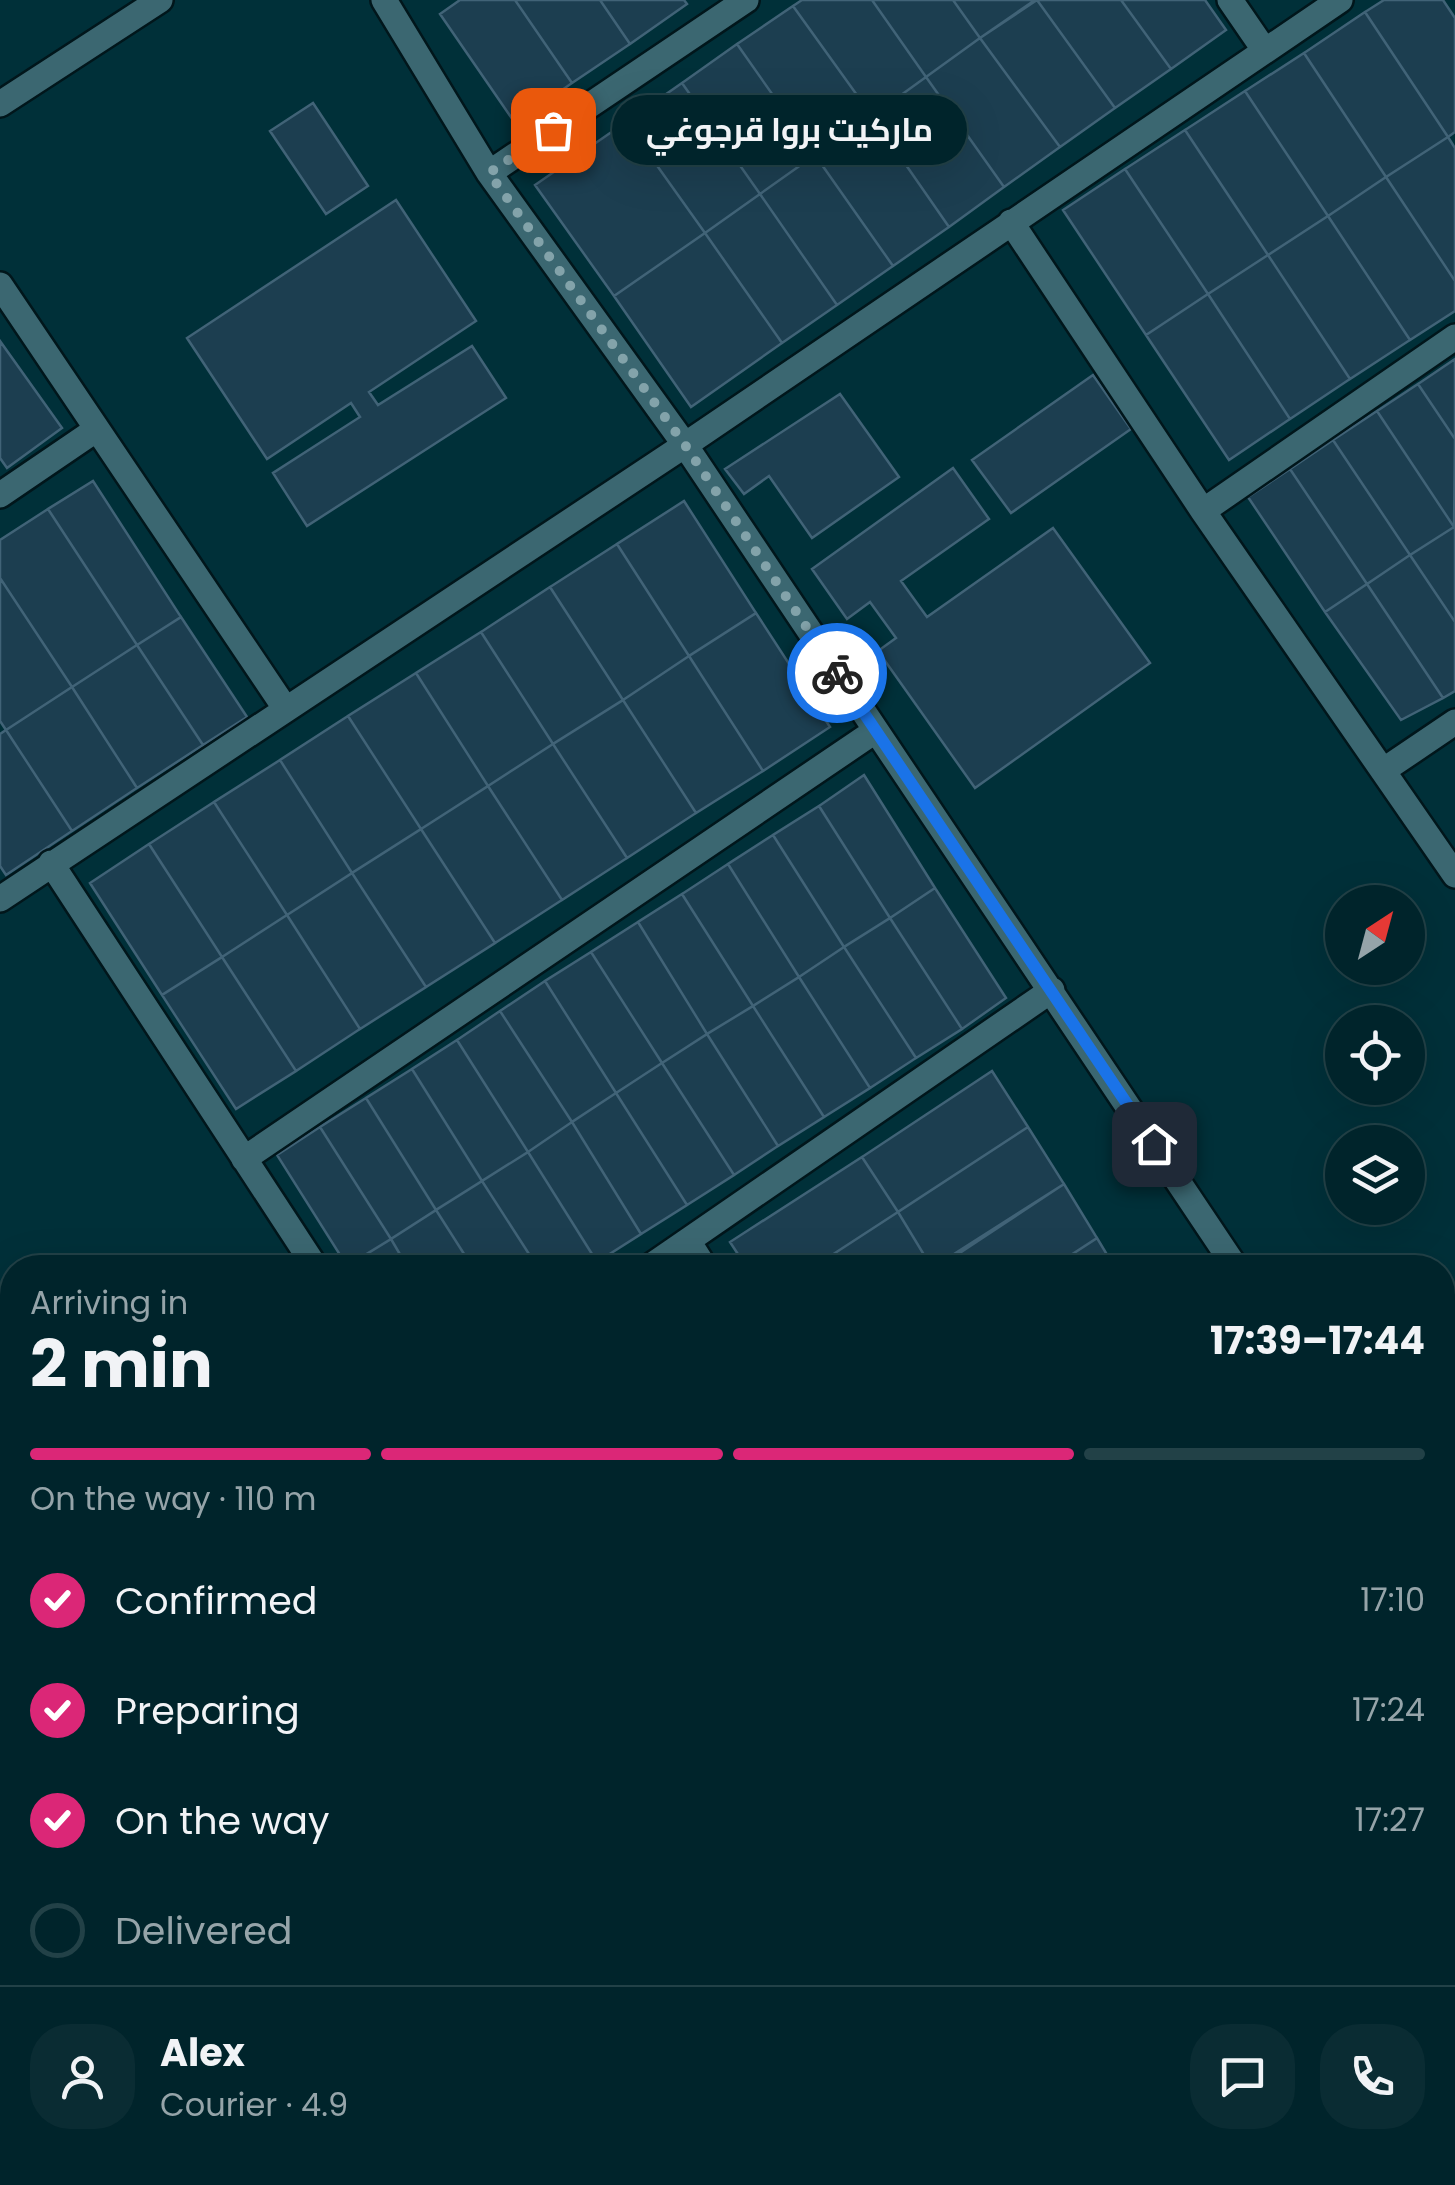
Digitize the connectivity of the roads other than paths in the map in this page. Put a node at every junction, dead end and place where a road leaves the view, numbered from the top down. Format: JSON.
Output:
{"nodes":[{"id":1,"x":160,"y":0,"type":"edge"},
{"id":2,"x":384,"y":0,"type":"edge"},
{"id":3,"x":746,"y":0,"type":"edge"},
{"id":4,"x":1230,"y":0,"type":"edge"},
{"id":5,"x":1340,"y":0,"type":"edge"},
{"id":6,"x":1264,"y":50,"type":"junction"},
{"id":7,"x":0,"y":104,"type":"edge"},
{"id":8,"x":489,"y":173,"type":"junction"},
{"id":9,"x":1011,"y":222,"type":"junction"},
{"id":10,"x":0,"y":285,"type":"edge"},
{"id":11,"x":1455,"y":337,"type":"edge"},
{"id":12,"x":97,"y":428,"type":"junction"},
{"id":13,"x":685,"y":445,"type":"junction"},
{"id":14,"x":0,"y":495,"type":"edge"},
{"id":15,"x":1202,"y":511,"type":"junction"},
{"id":16,"x":285,"y":708,"type":"junction"},
{"id":17,"x":1455,"y":722,"type":"edge"},
{"id":18,"x":875,"y":731,"type":"junction"},
{"id":19,"x":1384,"y":770,"type":"junction"},
{"id":20,"x":51,"y":863,"type":"junction"},
{"id":21,"x":1455,"y":875,"type":"edge"},
{"id":22,"x":0,"y":899,"type":"edge"},
{"id":23,"x":1052,"y":990,"type":"junction"},
{"id":24,"x":244,"y":1159,"type":"junction"},
{"id":25,"x":688,"y":1241,"type":"junction"},
{"id":26,"x":307,"y":1255,"type":"edge"},
{"id":27,"x":667,"y":1255,"type":"edge"},
{"id":28,"x":697,"y":1255,"type":"edge"},
{"id":29,"x":1227,"y":1255,"type":"edge"}],
"edges":[{"from":1,"to":7,"type":"street"},
{"from":2,"to":8,"type":"street"},
{"from":3,"to":8,"type":"street"},
{"from":4,"to":6,"type":"street"},
{"from":5,"to":6,"type":"street"},
{"from":6,"to":9,"type":"street"},
{"from":8,"to":13,"type":"street"},
{"from":9,"to":13,"type":"street"},
{"from":9,"to":15,"type":"street"},
{"from":10,"to":12,"type":"street"},
{"from":11,"to":15,"type":"street"},
{"from":12,"to":14,"type":"street"},
{"from":12,"to":16,"type":"street"},
{"from":13,"to":16,"type":"street"},
{"from":13,"to":18,"type":"street"},
{"from":15,"to":19,"type":"street"},
{"from":16,"to":20,"type":"street"},
{"from":17,"to":19,"type":"street"},
{"from":18,"to":23,"type":"street"},
{"from":18,"to":24,"type":"street"},
{"from":19,"to":21,"type":"street"},
{"from":20,"to":22,"type":"street"},
{"from":20,"to":24,"type":"street"},
{"from":23,"to":25,"type":"street"},
{"from":23,"to":29,"type":"street"},
{"from":24,"to":26,"type":"street"},
{"from":25,"to":27,"type":"street"},
{"from":25,"to":28,"type":"street"}]}
